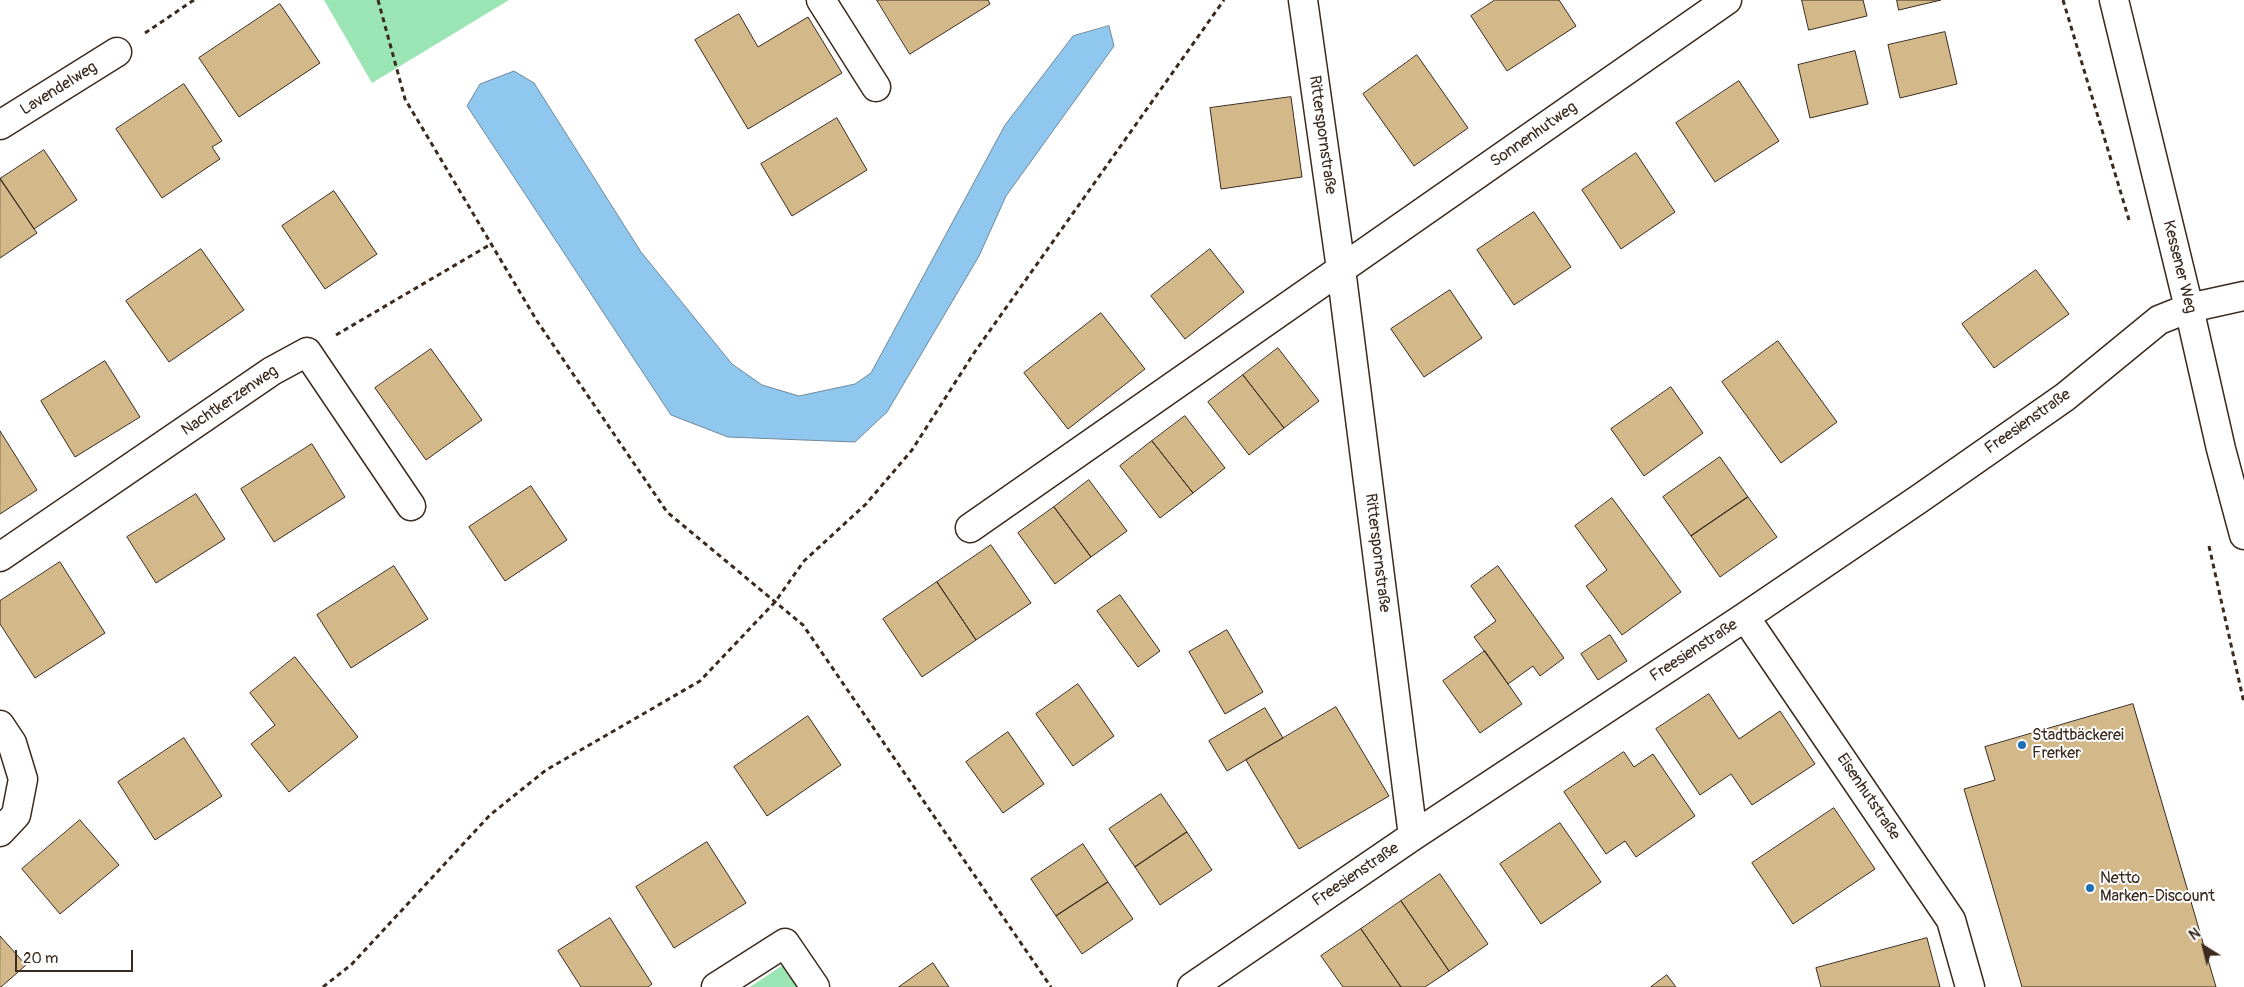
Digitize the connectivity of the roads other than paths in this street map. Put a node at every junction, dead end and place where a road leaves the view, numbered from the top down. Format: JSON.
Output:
{"nodes":[{"id":1,"x":821,"y":0,"type":"edge"},
{"id":2,"x":1303,"y":0,"type":"edge"},
{"id":3,"x":1727,"y":0,"type":"edge"},
{"id":4,"x":2114,"y":0,"type":"edge"},
{"id":5,"x":117,"y":52,"type":"road end"},
{"id":6,"x":876,"y":87,"type":"dead end"},
{"id":7,"x":0,"y":125,"type":"edge"},
{"id":8,"x":1340,"y":269,"type":"junction"},
{"id":9,"x":2244,"y":296,"type":"edge"},
{"id":10,"x":2189,"y":308,"type":"junction"},
{"id":11,"x":411,"y":506,"type":"dead end"},
{"id":12,"x":970,"y":528,"type":"dead end"},
{"id":13,"x":2244,"y":535,"type":"edge"},
{"id":14,"x":0,"y":558,"type":"edge"},
{"id":15,"x":1745,"y":617,"type":"junction"},
{"id":16,"x":0,"y":724,"type":"edge"},
{"id":17,"x":0,"y":832,"type":"edge"},
{"id":18,"x":1413,"y":836,"type":"junction"},
{"id":19,"x":716,"y":987,"type":"edge"},
{"id":20,"x":815,"y":987,"type":"edge"},
{"id":21,"x":1192,"y":987,"type":"edge"},
{"id":22,"x":1970,"y":987,"type":"edge"}],
"edges":[{"from":1,"to":6,"type":"street"},
{"from":2,"to":8,"type":"street","name":"Ritterspornstraße"},
{"from":3,"to":8,"type":"street","name":"Sonnenhutweg"},
{"from":4,"to":10,"type":"street","name":"Kessener Weg"},
{"from":5,"to":7,"type":"street","name":"Lavendelweg"},
{"from":8,"to":12,"type":"street"},
{"from":8,"to":18,"type":"street","name":"Ritterspornstraße"},
{"from":9,"to":10,"type":"street","name":"Freesienstraße"},
{"from":10,"to":13,"type":"street","name":"Kessener Weg"},
{"from":10,"to":15,"type":"street","name":"Freesienstraße"},
{"from":11,"to":14,"type":"street","name":"Nachtkerzenweg"},
{"from":15,"to":18,"type":"street","name":"Freesienstraße"},
{"from":15,"to":22,"type":"street","name":"Eisenhutstraße"},
{"from":16,"to":17,"type":"street"},
{"from":18,"to":21,"type":"street","name":"Freesienstraße"},
{"from":19,"to":20,"type":"street"}]}
